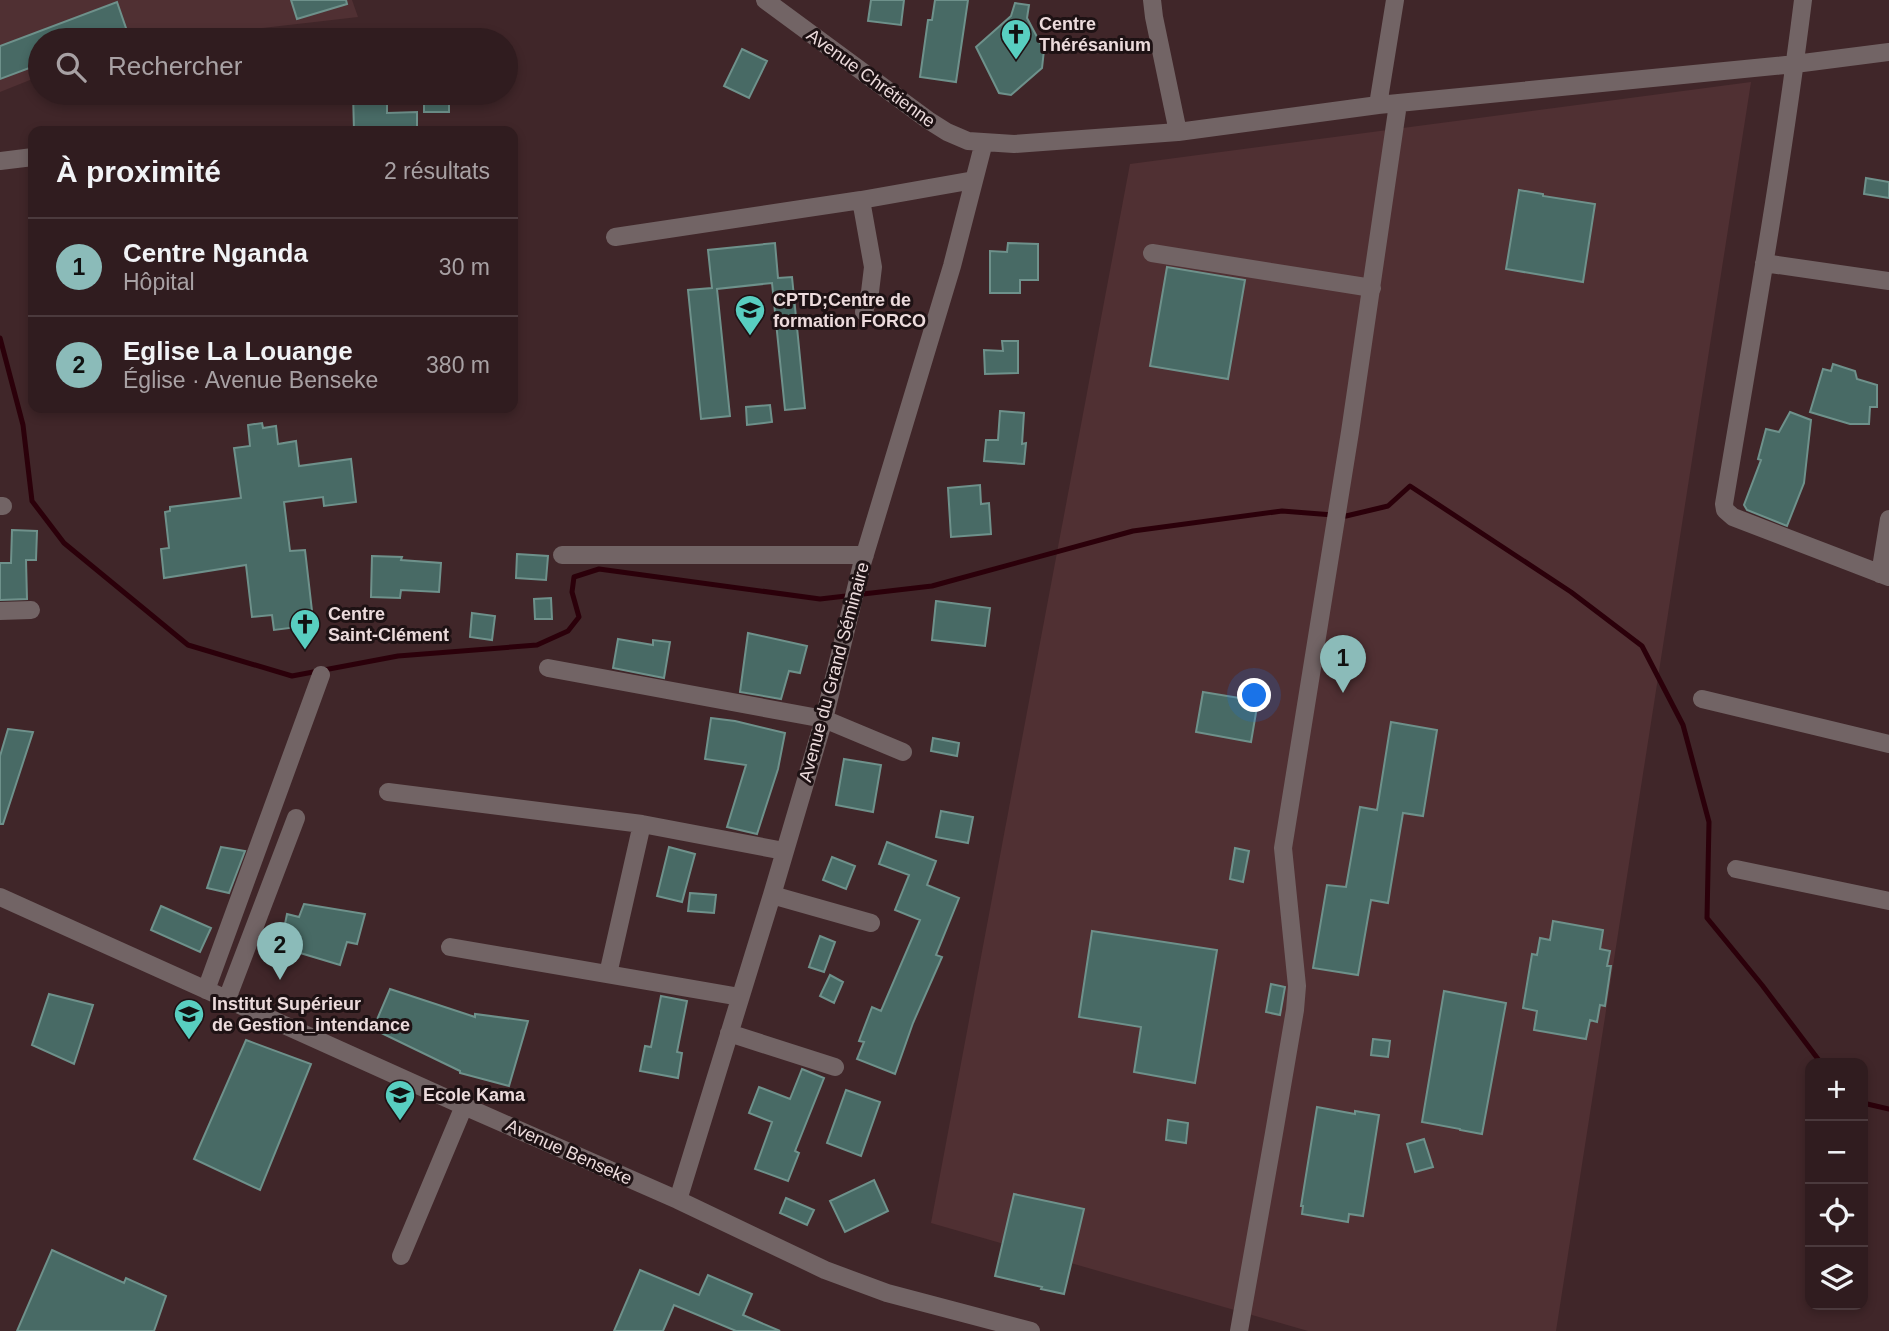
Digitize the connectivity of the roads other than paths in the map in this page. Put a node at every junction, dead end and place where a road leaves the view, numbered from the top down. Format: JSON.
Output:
{"nodes":[{"id":1,"x":765,"y":0,"type":"edge"},
{"id":2,"x":1153,"y":0,"type":"edge"},
{"id":3,"x":1395,"y":0,"type":"edge"},
{"id":4,"x":1803,"y":0,"type":"edge"},
{"id":5,"x":1889,"y":52,"type":"edge"},
{"id":6,"x":1795,"y":64,"type":"junction"},
{"id":7,"x":1398,"y":104,"type":"junction"},
{"id":8,"x":1378,"y":105,"type":"junction"},
{"id":9,"x":1178,"y":132,"type":"junction"},
{"id":10,"x":984,"y":142,"type":"junction"},
{"id":11,"x":28,"y":159,"type":"edge"},
{"id":12,"x":0,"y":162,"type":"edge"},
{"id":13,"x":974,"y":180,"type":"junction"},
{"id":14,"x":861,"y":200,"type":"junction"},
{"id":15,"x":615,"y":237,"type":"dead end"},
{"id":16,"x":1152,"y":253,"type":"dead end"},
{"id":17,"x":1764,"y":263,"type":"junction"},
{"id":18,"x":1889,"y":281,"type":"edge"},
{"id":19,"x":1371,"y":288,"type":"junction"},
{"id":20,"x":864,"y":312,"type":"dead end"},
{"id":21,"x":1889,"y":519,"type":"edge"},
{"id":22,"x":562,"y":555,"type":"dead end"},
{"id":23,"x":864,"y":559,"type":"junction"},
{"id":24,"x":1884,"y":575,"type":"edge"},
{"id":25,"x":31,"y":610,"type":"dead end"},
{"id":26,"x":0,"y":611,"type":"edge"},
{"id":27,"x":548,"y":668,"type":"dead end"},
{"id":28,"x":321,"y":675,"type":"dead end"},
{"id":29,"x":1702,"y":699,"type":"dead end"},
{"id":30,"x":824,"y":719,"type":"junction"},
{"id":31,"x":1889,"y":744,"type":"edge"},
{"id":32,"x":903,"y":752,"type":"dead end"},
{"id":33,"x":388,"y":792,"type":"dead end"},
{"id":34,"x":296,"y":818,"type":"dead end"},
{"id":35,"x":642,"y":824,"type":"junction"},
{"id":36,"x":784,"y":851,"type":"junction"},
{"id":37,"x":1736,"y":869,"type":"dead end"},
{"id":38,"x":772,"y":895,"type":"junction"},
{"id":39,"x":0,"y":897,"type":"edge"},
{"id":40,"x":1889,"y":901,"type":"edge"},
{"id":41,"x":871,"y":923,"type":"dead end"},
{"id":42,"x":450,"y":947,"type":"dead end"},
{"id":43,"x":608,"y":974,"type":"junction"},
{"id":44,"x":206,"y":990,"type":"junction"},
{"id":45,"x":740,"y":997,"type":"junction"},
{"id":46,"x":227,"y":999,"type":"junction"},
{"id":47,"x":729,"y":1033,"type":"junction"},
{"id":48,"x":835,"y":1067,"type":"dead end"},
{"id":49,"x":464,"y":1106,"type":"junction"},
{"id":50,"x":678,"y":1200,"type":"junction"},
{"id":51,"x":401,"y":1256,"type":"dead end"},
{"id":52,"x":1031,"y":1331,"type":"edge"},
{"id":53,"x":1239,"y":1331,"type":"edge"}],
"edges":[{"from":1,"to":10,"type":"street","name":"Avenue Chrétienne"},
{"from":2,"to":9,"type":"street"},
{"from":3,"to":8,"type":"street"},
{"from":4,"to":6,"type":"street"},
{"from":5,"to":6,"type":"street","name":"Avenue Chrétienne"},
{"from":6,"to":7,"type":"street","name":"Avenue Chrétienne"},
{"from":6,"to":17,"type":"street"},
{"from":7,"to":8,"type":"street","name":"Avenue Chrétienne"},
{"from":7,"to":19,"type":"street"},
{"from":8,"to":9,"type":"street","name":"Avenue Chrétienne"},
{"from":9,"to":10,"type":"street","name":"Avenue Chrétienne"},
{"from":10,"to":13,"type":"street","name":"Avenue du Grand Séminaire"},
{"from":11,"to":12,"type":"street"},
{"from":13,"to":14,"type":"street"},
{"from":13,"to":23,"type":"street","name":"Avenue du Grand Séminaire"},
{"from":14,"to":15,"type":"street"},
{"from":14,"to":20,"type":"street"},
{"from":16,"to":19,"type":"street"},
{"from":17,"to":18,"type":"street"},
{"from":17,"to":24,"type":"street"},
{"from":19,"to":53,"type":"street"},
{"from":21,"to":24,"type":"street"},
{"from":22,"to":23,"type":"street"},
{"from":23,"to":30,"type":"street","name":"Avenue du Grand Séminaire"},
{"from":25,"to":26,"type":"street"},
{"from":27,"to":30,"type":"street"},
{"from":28,"to":44,"type":"street"},
{"from":29,"to":31,"type":"street"},
{"from":30,"to":32,"type":"street"},
{"from":30,"to":36,"type":"street","name":"Avenue du Grand Séminaire"},
{"from":33,"to":35,"type":"street"},
{"from":34,"to":46,"type":"street"},
{"from":35,"to":36,"type":"street"},
{"from":35,"to":43,"type":"street"},
{"from":36,"to":38,"type":"street","name":"Avenue du Grand Séminaire"},
{"from":37,"to":40,"type":"street"},
{"from":38,"to":41,"type":"street"},
{"from":38,"to":45,"type":"street","name":"Avenue du Grand Séminaire"},
{"from":39,"to":44,"type":"street","name":"Avenue Benseke"},
{"from":42,"to":43,"type":"street"},
{"from":43,"to":45,"type":"street"},
{"from":44,"to":46,"type":"street","name":"Avenue Benseke"},
{"from":45,"to":47,"type":"street","name":"Avenue du Grand Séminaire"},
{"from":46,"to":49,"type":"street","name":"Avenue Benseke"},
{"from":47,"to":48,"type":"street"},
{"from":47,"to":50,"type":"street","name":"Avenue du Grand Séminaire"},
{"from":49,"to":50,"type":"street","name":"Avenue Benseke"},
{"from":49,"to":51,"type":"street"},
{"from":50,"to":52,"type":"street","name":"Avenue Benseke"}]}
